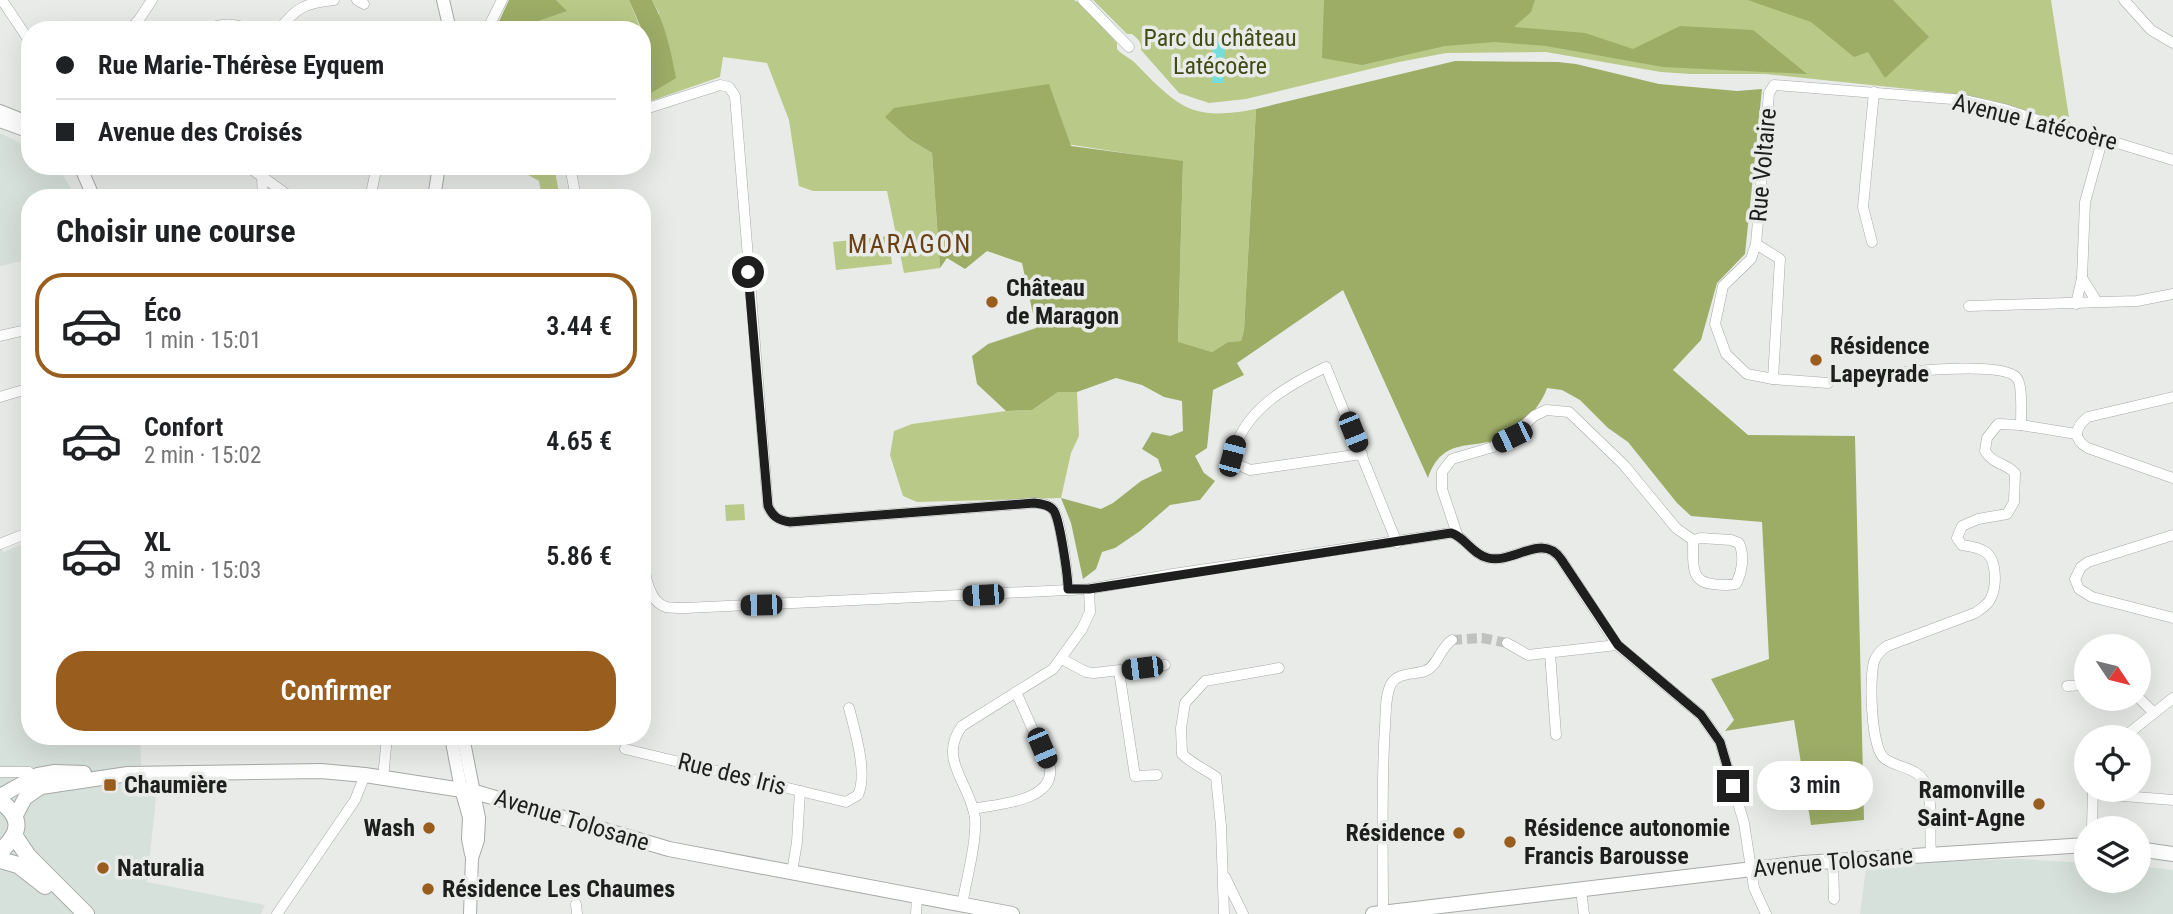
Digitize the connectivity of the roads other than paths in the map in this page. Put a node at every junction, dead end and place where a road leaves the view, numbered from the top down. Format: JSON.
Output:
{"nodes":[{"id":1,"x":2,"y":0,"type":"edge"},
{"id":2,"x":152,"y":0,"type":"edge"},
{"id":3,"x":334,"y":0,"type":"edge"},
{"id":4,"x":443,"y":0,"type":"edge"},
{"id":5,"x":502,"y":0,"type":"edge"},
{"id":6,"x":1083,"y":0,"type":"edge"},
{"id":7,"x":2128,"y":1,"type":"edge"},
{"id":8,"x":138,"y":21,"type":"edge"},
{"id":9,"x":288,"y":21,"type":"edge"},
{"id":10,"x":448,"y":21,"type":"edge"},
{"id":11,"x":492,"y":21,"type":"edge"},
{"id":12,"x":21,"y":28,"type":"edge"},
{"id":13,"x":2173,"y":43,"type":"edge"},
{"id":14,"x":1129,"y":47,"type":"dead end"},
{"id":15,"x":1771,"y":87,"type":"joint"},
{"id":16,"x":1874,"y":92,"type":"junction"},
{"id":17,"x":651,"y":107,"type":"edge"},
{"id":18,"x":0,"y":111,"type":"edge"},
{"id":19,"x":21,"y":119,"type":"edge"},
{"id":20,"x":0,"y":121,"type":"edge"},
{"id":21,"x":21,"y":129,"type":"edge"},
{"id":22,"x":2102,"y":141,"type":"junction"},
{"id":23,"x":2173,"y":160,"type":"edge"},
{"id":24,"x":81,"y":175,"type":"edge"},
{"id":25,"x":85,"y":175,"type":"edge"},
{"id":26,"x":259,"y":175,"type":"edge"},
{"id":27,"x":262,"y":177,"type":"junction"},
{"id":28,"x":89,"y":183,"type":"junction"},
{"id":29,"x":91,"y":189,"type":"edge"},
{"id":30,"x":263,"y":189,"type":"edge"},
{"id":31,"x":279,"y":189,"type":"edge"},
{"id":32,"x":1872,"y":242,"type":"dead end"},
{"id":33,"x":1756,"y":244,"type":"junction"},
{"id":34,"x":2082,"y":278,"type":"junction"},
{"id":35,"x":2173,"y":294,"type":"edge"},
{"id":36,"x":2096,"y":302,"type":"junction"},
{"id":37,"x":2076,"y":304,"type":"junction"},
{"id":38,"x":1969,"y":306,"type":"dead end"},
{"id":39,"x":21,"y":332,"type":"edge"},
{"id":40,"x":0,"y":336,"type":"edge"},
{"id":41,"x":1882,"y":374,"type":"dead end"},
{"id":42,"x":1773,"y":379,"type":"junction"},
{"id":43,"x":1828,"y":383,"type":"dead end"},
{"id":44,"x":21,"y":391,"type":"edge"},
{"id":45,"x":0,"y":397,"type":"edge"},
{"id":46,"x":2173,"y":397,"type":"edge"},
{"id":47,"x":2021,"y":425,"type":"junction"},
{"id":48,"x":2076,"y":434,"type":"junction"},
{"id":49,"x":1362,"y":454,"type":"junction"},
{"id":50,"x":2173,"y":478,"type":"edge"},
{"id":51,"x":1457,"y":534,"type":"junction"},
{"id":52,"x":2173,"y":535,"type":"edge"},
{"id":53,"x":21,"y":536,"type":"edge"},
{"id":54,"x":1693,"y":540,"type":"junction"},
{"id":55,"x":1397,"y":542,"type":"junction"},
{"id":56,"x":0,"y":544,"type":"edge"},
{"id":57,"x":651,"y":589,"type":"edge"},
{"id":58,"x":1068,"y":589,"type":"junction"},
{"id":59,"x":1089,"y":589,"type":"junction"},
{"id":60,"x":2173,"y":618,"type":"edge"},
{"id":61,"x":1452,"y":640,"type":"dead end"},
{"id":62,"x":1507,"y":643,"type":"tunnel mouth"},
{"id":63,"x":1618,"y":645,"type":"junction"},
{"id":64,"x":1550,"y":653,"type":"junction"},
{"id":65,"x":1062,"y":659,"type":"junction"},
{"id":66,"x":1165,"y":665,"type":"dead end"},
{"id":67,"x":1279,"y":668,"type":"dead end"},
{"id":68,"x":1119,"y":671,"type":"junction"},
{"id":69,"x":2067,"y":685,"type":"dead end"},
{"id":70,"x":2074,"y":685,"type":"edge"},
{"id":71,"x":1016,"y":692,"type":"junction"},
{"id":72,"x":2173,"y":698,"type":"edge"},
{"id":73,"x":849,"y":708,"type":"dead end"},
{"id":74,"x":2151,"y":710,"type":"edge"},
{"id":75,"x":2154,"y":713,"type":"junction"},
{"id":76,"x":2139,"y":725,"type":"edge"},
{"id":77,"x":1556,"y":735,"type":"dead end"},
{"id":78,"x":386,"y":745,"type":"edge"},
{"id":79,"x":454,"y":745,"type":"edge"},
{"id":80,"x":465,"y":745,"type":"edge"},
{"id":81,"x":625,"y":749,"type":"dead end"},
{"id":82,"x":0,"y":772,"type":"edge"},
{"id":83,"x":29,"y":772,"type":"dead end"},
{"id":84,"x":128,"y":774,"type":"junction"},
{"id":85,"x":365,"y":775,"type":"junction"},
{"id":86,"x":1157,"y":775,"type":"dead end"},
{"id":87,"x":383,"y":778,"type":"junction"},
{"id":88,"x":468,"y":791,"type":"junction"},
{"id":89,"x":800,"y":791,"type":"junction"},
{"id":90,"x":0,"y":798,"type":"edge"},
{"id":91,"x":2151,"y":798,"type":"edge"},
{"id":92,"x":2173,"y":800,"type":"edge"},
{"id":93,"x":973,"y":809,"type":"junction"},
{"id":94,"x":15,"y":817,"type":"junction"},
{"id":95,"x":14,"y":835,"type":"junction"},
{"id":96,"x":2074,"y":846,"type":"edge"},
{"id":97,"x":2151,"y":851,"type":"edge"},
{"id":98,"x":0,"y":852,"type":"edge"},
{"id":99,"x":1931,"y":853,"type":"junction"},
{"id":100,"x":2173,"y":854,"type":"edge"},
{"id":101,"x":0,"y":860,"type":"edge"},
{"id":102,"x":1833,"y":860,"type":"junction"},
{"id":103,"x":1221,"y":868,"type":"junction"},
{"id":104,"x":1751,"y":869,"type":"junction"},
{"id":105,"x":792,"y":872,"type":"junction"},
{"id":106,"x":1581,"y":890,"type":"junction"},
{"id":107,"x":917,"y":897,"type":"junction"},
{"id":108,"x":1834,"y":900,"type":"dead end"},
{"id":109,"x":962,"y":905,"type":"junction"},
{"id":110,"x":1458,"y":909,"type":"edge"},
{"id":111,"x":472,"y":913,"type":"edge"},
{"id":112,"x":1378,"y":913,"type":"edge"},
{"id":113,"x":84,"y":914,"type":"edge"},
{"id":114,"x":277,"y":914,"type":"edge"},
{"id":115,"x":916,"y":914,"type":"edge"},
{"id":116,"x":1012,"y":914,"type":"edge"},
{"id":117,"x":1224,"y":914,"type":"edge"},
{"id":118,"x":1243,"y":914,"type":"edge"},
{"id":119,"x":1584,"y":914,"type":"edge"},
{"id":120,"x":1766,"y":914,"type":"edge"}],
"edges":[{"from":1,"to":12,"type":"street"},
{"from":2,"to":8,"type":"street"},
{"from":3,"to":9,"type":"street"},
{"from":4,"to":10,"type":"street"},
{"from":5,"to":11,"type":"street"},
{"from":6,"to":14,"type":"street"},
{"from":7,"to":13,"type":"street"},
{"from":15,"to":16,"type":"street","name":"Avenue Latécoère"},
{"from":15,"to":33,"type":"street","name":"Rue Voltaire"},
{"from":16,"to":22,"type":"street","name":"Avenue Latécoère"},
{"from":16,"to":32,"type":"street"},
{"from":17,"to":58,"type":"street"},
{"from":18,"to":19,"type":"street"},
{"from":20,"to":21,"type":"street"},
{"from":22,"to":23,"type":"street","name":"Avenue Latécoère"},
{"from":22,"to":34,"type":"street"},
{"from":24,"to":28,"type":"street"},
{"from":25,"to":28,"type":"street"},
{"from":26,"to":27,"type":"street"},
{"from":27,"to":30,"type":"street"},
{"from":27,"to":31,"type":"street"},
{"from":28,"to":29,"type":"street"},
{"from":33,"to":42,"type":"street","name":"Rue Voltaire"},
{"from":33,"to":42,"type":"street","name":"Rue Voltaire"},
{"from":34,"to":36,"type":"street"},
{"from":34,"to":37,"type":"street"},
{"from":35,"to":36,"type":"street"},
{"from":36,"to":37,"type":"street"},
{"from":37,"to":38,"type":"street"},
{"from":39,"to":40,"type":"street"},
{"from":41,"to":47,"type":"street"},
{"from":42,"to":43,"type":"street","name":"Rue Voltaire"},
{"from":44,"to":45,"type":"street"},
{"from":46,"to":48,"type":"street"},
{"from":47,"to":48,"type":"street"},
{"from":47,"to":99,"type":"street"},
{"from":48,"to":50,"type":"street"},
{"from":49,"to":49,"type":"street"},
{"from":49,"to":55,"type":"street"},
{"from":51,"to":54,"type":"street"},
{"from":51,"to":55,"type":"street"},
{"from":51,"to":63,"type":"street"},
{"from":52,"to":60,"type":"street"},
{"from":53,"to":56,"type":"street"},
{"from":54,"to":54,"type":"street"},
{"from":55,"to":59,"type":"street"},
{"from":57,"to":58,"type":"street"},
{"from":58,"to":59,"type":"street"},
{"from":59,"to":65,"type":"street"},
{"from":61,"to":112,"type":"street"},
{"from":62,"to":64,"type":"street"},
{"from":63,"to":64,"type":"street"},
{"from":63,"to":104,"type":"street"},
{"from":64,"to":77,"type":"street"},
{"from":65,"to":68,"type":"street"},
{"from":65,"to":71,"type":"street"},
{"from":66,"to":68,"type":"street"},
{"from":67,"to":103,"type":"street"},
{"from":68,"to":86,"type":"street"},
{"from":69,"to":70,"type":"street"},
{"from":71,"to":93,"type":"street"},
{"from":71,"to":93,"type":"street"},
{"from":72,"to":75,"type":"street"},
{"from":73,"to":89,"type":"street"},
{"from":74,"to":75,"type":"street"},
{"from":75,"to":76,"type":"street"},
{"from":78,"to":87,"type":"street"},
{"from":79,"to":88,"type":"street"},
{"from":80,"to":88,"type":"street"},
{"from":81,"to":89,"type":"street","name":"Rue des Iris"},
{"from":82,"to":83,"type":"street"},
{"from":84,"to":85,"type":"main road","name":"Avenue Tolosane"},
{"from":84,"to":90,"type":"main road","name":"Avenue Tolosane"},
{"from":84,"to":94,"type":"main road","name":"Avenue Tolosane"},
{"from":85,"to":87,"type":"main road","name":"Avenue Tolosane"},
{"from":85,"to":114,"type":"street"},
{"from":87,"to":88,"type":"main road","name":"Avenue Tolosane"},
{"from":88,"to":105,"type":"main road","name":"Avenue Tolosane"},
{"from":88,"to":111,"type":"street"},
{"from":89,"to":105,"type":"street","name":"Rue des Iris"},
{"from":90,"to":94,"type":"main road"},
{"from":91,"to":92,"type":"street"},
{"from":93,"to":109,"type":"street"},
{"from":94,"to":95,"type":"main road"},
{"from":95,"to":98,"type":"main road"},
{"from":95,"to":113,"type":"main road"},
{"from":96,"to":99,"type":"main road","name":"Avenue Tolosane"},
{"from":97,"to":100,"type":"main road"},
{"from":99,"to":102,"type":"main road","name":"Avenue Tolosane"},
{"from":101,"to":113,"type":"main road"},
{"from":102,"to":104,"type":"main road","name":"Avenue Tolosane"},
{"from":102,"to":108,"type":"street"},
{"from":103,"to":117,"type":"street"},
{"from":103,"to":118,"type":"street"},
{"from":104,"to":106,"type":"main road","name":"Avenue Tolosane"},
{"from":104,"to":120,"type":"street"},
{"from":105,"to":107,"type":"main road","name":"Avenue Tolosane"},
{"from":106,"to":110,"type":"main road","name":"Avenue Tolosane"},
{"from":106,"to":119,"type":"street"},
{"from":107,"to":109,"type":"main road","name":"Avenue Tolosane"},
{"from":107,"to":115,"type":"street"},
{"from":109,"to":116,"type":"main road","name":"Avenue Tolosane"},
{"from":110,"to":112,"type":"main road","name":"Avenue Tolosane"}]}
